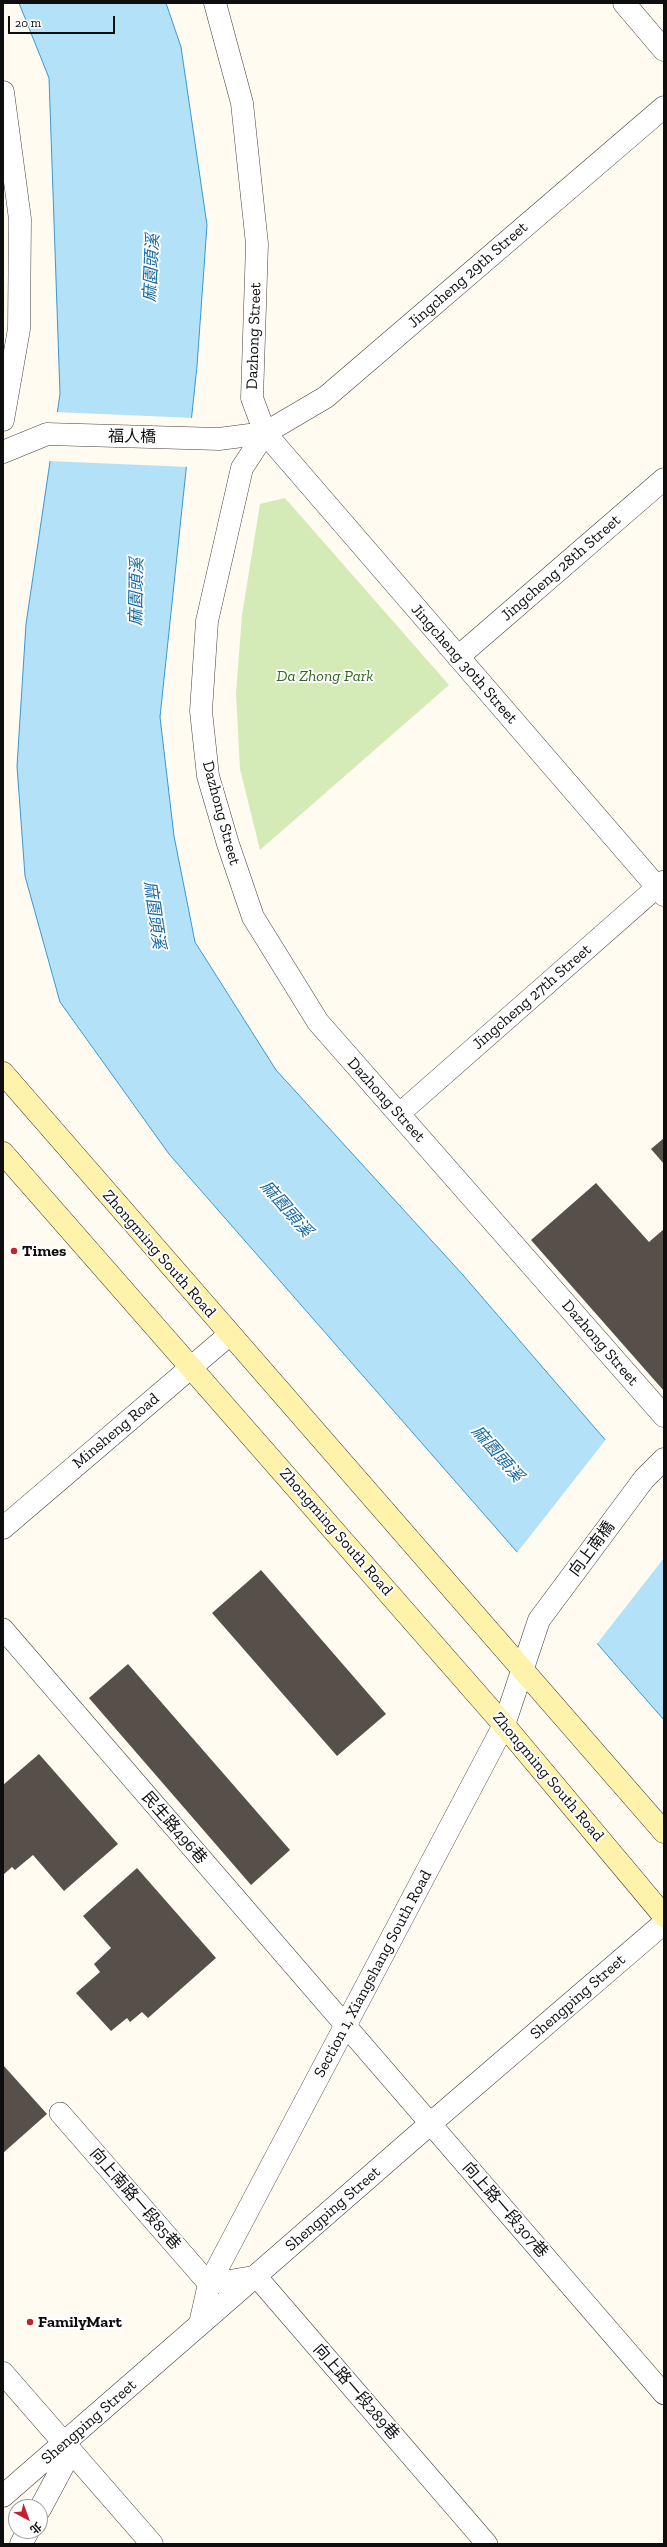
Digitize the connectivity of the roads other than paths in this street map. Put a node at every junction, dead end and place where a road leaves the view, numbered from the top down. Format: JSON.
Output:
{"nodes":[{"id":1,"x":214,"y":3,"type":"edge"},
{"id":2,"x":624,"y":3,"type":"edge"},
{"id":3,"x":664,"y":50,"type":"edge"},
{"id":4,"x":3,"y":92,"type":"edge"},
{"id":5,"x":664,"y":107,"type":"edge"},
{"id":6,"x":3,"y":420,"type":"edge"},
{"id":7,"x":265,"y":433,"type":"junction"},
{"id":8,"x":3,"y":452,"type":"edge"},
{"id":9,"x":664,"y":479,"type":"edge"},
{"id":10,"x":458,"y":657,"type":"junction"},
{"id":11,"x":662,"y":888,"type":"edge"},
{"id":12,"x":3,"y":1073,"type":"edge"},
{"id":13,"x":399,"y":1114,"type":"junction"},
{"id":14,"x":3,"y":1153,"type":"edge"},
{"id":15,"x":230,"y":1335,"type":"junction"},
{"id":16,"x":192,"y":1367,"type":"junction"},
{"id":17,"x":664,"y":1416,"type":"edge"},
{"id":18,"x":664,"y":1459,"type":"edge"},
{"id":19,"x":3,"y":1528,"type":"edge"},
{"id":20,"x":539,"y":1620,"type":"joint"},
{"id":21,"x":3,"y":1629,"type":"edge"},
{"id":22,"x":521,"y":1670,"type":"junction"},
{"id":23,"x":504,"y":1725,"type":"junction"},
{"id":24,"x":664,"y":1832,"type":"edge"},
{"id":25,"x":664,"y":1916,"type":"edge"},
{"id":26,"x":664,"y":1923,"type":"edge"},
{"id":27,"x":345,"y":2026,"type":"junction"},
{"id":28,"x":60,"y":2113,"type":"dead end"},
{"id":29,"x":430,"y":2124,"type":"junction"},
{"id":30,"x":256,"y":2276,"type":"junction"},
{"id":31,"x":209,"y":2284,"type":"junction"},
{"id":32,"x":200,"y":2324,"type":"junction"},
{"id":33,"x":3,"y":2372,"type":"edge"},
{"id":34,"x":664,"y":2394,"type":"edge"},
{"id":35,"x":68,"y":2447,"type":"junction"},
{"id":36,"x":3,"y":2496,"type":"edge"},
{"id":37,"x":45,"y":2499,"type":"edge"},
{"id":38,"x":152,"y":2544,"type":"edge"},
{"id":39,"x":487,"y":2544,"type":"edge"}],
"edges":[{"from":1,"to":7,"type":"street","name":"Dazhong Street"},
{"from":2,"to":3,"type":"street"},
{"from":4,"to":6,"type":"street"},
{"from":5,"to":7,"type":"street","name":"Jingcheng 29th Street"},
{"from":7,"to":8,"type":"street","name":"福人橋"},
{"from":7,"to":10,"type":"street","name":"Jingcheng 30th Street"},
{"from":7,"to":13,"type":"street","name":"Dazhong Street"},
{"from":9,"to":10,"type":"street","name":"Jingcheng 28th Street"},
{"from":10,"to":11,"type":"street","name":"Jingcheng 30th Street"},
{"from":11,"to":13,"type":"lane","name":"Jingcheng 27th Street"},
{"from":12,"to":15,"type":"main road","name":"Zhongming South Road"},
{"from":13,"to":17,"type":"street","name":"Dazhong Street"},
{"from":14,"to":16,"type":"main road","name":"Zhongming South Road"},
{"from":15,"to":16,"type":"street","name":"Minsheng Road"},
{"from":15,"to":22,"type":"main road","name":"Zhongming South Road"},
{"from":16,"to":19,"type":"street","name":"Minsheng Road"},
{"from":16,"to":23,"type":"main road","name":"Zhongming South Road"},
{"from":18,"to":20,"type":"street","name":"向上南橋"},
{"from":20,"to":22,"type":"street","name":"Section 1, Xiangshang South Road"},
{"from":21,"to":27,"type":"lane","name":"民生路496巷"},
{"from":22,"to":23,"type":"street","name":"Section 1, Xiangshang South Road"},
{"from":22,"to":24,"type":"main road","name":"Zhongming South Road"},
{"from":23,"to":25,"type":"main road","name":"Zhongming South Road"},
{"from":23,"to":27,"type":"street","name":"Section 1, Xiangshang South Road"},
{"from":26,"to":29,"type":"street","name":"Shengping Street"},
{"from":27,"to":29,"type":"lane","name":"向上路一段307巷"},
{"from":27,"to":31,"type":"street","name":"Section 1, Xiangshang South Road"},
{"from":28,"to":31,"type":"lane","name":"向上南路一段85巷"},
{"from":29,"to":30,"type":"street","name":"Shengping Street"},
{"from":29,"to":34,"type":"lane","name":"向上路一段307巷"},
{"from":30,"to":31,"type":"lane"},
{"from":30,"to":32,"type":"street","name":"Shengping Street"},
{"from":30,"to":39,"type":"lane","name":"向上路一段289巷"},
{"from":31,"to":32,"type":"street","name":"Section 1, Xiangshang South Road"},
{"from":32,"to":35,"type":"street","name":"Shengping Street"},
{"from":33,"to":35,"type":"street"},
{"from":35,"to":36,"type":"street","name":"Shengping Street"},
{"from":35,"to":37,"type":"street"},
{"from":35,"to":38,"type":"street"}]}
